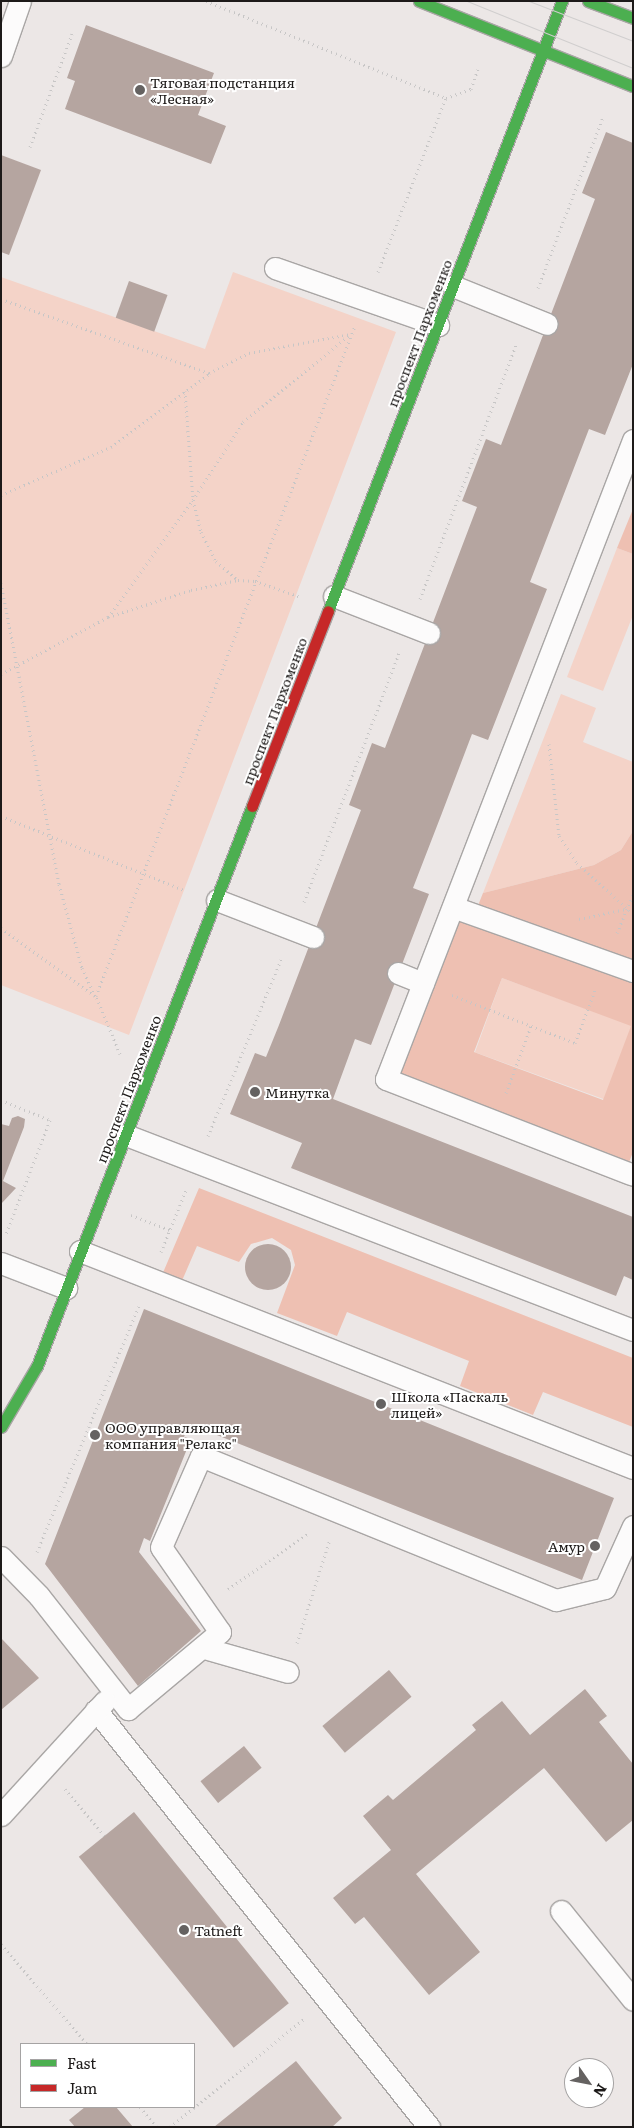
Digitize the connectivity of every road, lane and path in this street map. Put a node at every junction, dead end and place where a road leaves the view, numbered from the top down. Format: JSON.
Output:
{"nodes":[{"id":1,"x":20,"y":1,"type":"edge"},
{"id":2,"x":206,"y":1,"type":"edge"},
{"id":3,"x":419,"y":1,"type":"edge"},
{"id":4,"x":562,"y":1,"type":"edge"},
{"id":5,"x":588,"y":1,"type":"edge"},
{"id":6,"x":633,"y":18,"type":"edge"},
{"id":7,"x":72,"y":34,"type":"dead end"},
{"id":8,"x":543,"y":52,"type":"junction"},
{"id":9,"x":1,"y":56,"type":"edge"},
{"id":10,"x":478,"y":69,"type":"dead end"},
{"id":11,"x":633,"y":86,"type":"edge"},
{"id":12,"x":446,"y":98,"type":"junction"},
{"id":13,"x":603,"y":116,"type":"dead end"},
{"id":14,"x":30,"y":147,"type":"dead end"},
{"id":15,"x":275,"y":268,"type":"dead end"},
{"id":16,"x":453,"y":286,"type":"junction"},
{"id":17,"x":1,"y":299,"type":"edge"},
{"id":18,"x":367,"y":300,"type":"junction"},
{"id":19,"x":527,"y":316,"type":"junction"},
{"id":20,"x":547,"y":324,"type":"dead end"},
{"id":21,"x":438,"y":325,"type":"junction"},
{"id":22,"x":352,"y":334,"type":"junction"},
{"id":23,"x":209,"y":373,"type":"junction"},
{"id":24,"x":185,"y":391,"type":"junction"},
{"id":25,"x":633,"y":440,"type":"edge"},
{"id":26,"x":1,"y":495,"type":"edge"},
{"id":27,"x":193,"y":500,"type":"junction"},
{"id":28,"x":238,"y":580,"type":"junction"},
{"id":29,"x":255,"y":581,"type":"junction"},
{"id":30,"x":1,"y":583,"type":"edge"},
{"id":31,"x":334,"y":596,"type":"junction"},
{"id":32,"x":304,"y":598,"type":"dead end"},
{"id":33,"x":108,"y":617,"type":"junction"},
{"id":34,"x":420,"y":630,"type":"junction"},
{"id":35,"x":16,"y":665,"type":"junction"},
{"id":36,"x":1,"y":674,"type":"edge"},
{"id":37,"x":549,"y":742,"type":"dead end"},
{"id":38,"x":1,"y":816,"type":"edge"},
{"id":39,"x":49,"y":836,"type":"junction"},
{"id":40,"x":141,"y":874,"type":"junction"},
{"id":41,"x":193,"y":893,"type":"dead end"},
{"id":42,"x":633,"y":895,"type":"edge"},
{"id":43,"x":217,"y":900,"type":"junction"},
{"id":44,"x":453,"y":907,"type":"junction"},
{"id":45,"x":627,"y":909,"type":"junction"},
{"id":46,"x":633,"y":914,"type":"edge"},
{"id":47,"x":1,"y":928,"type":"edge"},
{"id":48,"x":303,"y":934,"type":"junction"},
{"id":49,"x":606,"y":962,"type":"junction"},
{"id":50,"x":633,"y":971,"type":"edge"},
{"id":51,"x":398,"y":973,"type":"dead end"},
{"id":52,"x":423,"y":983,"type":"junction"},
{"id":53,"x":96,"y":996,"type":"junction"},
{"id":54,"x":531,"y":1026,"type":"junction"},
{"id":55,"x":122,"y":1059,"type":"dead end"},
{"id":56,"x":1,"y":1100,"type":"edge"},
{"id":57,"x":495,"y":1122,"type":"junction"},
{"id":58,"x":126,"y":1135,"type":"junction"},
{"id":59,"x":197,"y":1162,"type":"junction"},
{"id":60,"x":633,"y":1176,"type":"edge"},
{"id":61,"x":6,"y":1235,"type":"dead end"},
{"id":62,"x":80,"y":1251,"type":"junction"},
{"id":63,"x":1,"y":1262,"type":"edge"},
{"id":64,"x":150,"y":1278,"type":"junction"},
{"id":65,"x":66,"y":1288,"type":"junction"},
{"id":66,"x":633,"y":1330,"type":"edge"},
{"id":67,"x":1,"y":1427,"type":"edge"},
{"id":68,"x":633,"y":1468,"type":"edge"},
{"id":69,"x":339,"y":1512,"type":"junction"},
{"id":70,"x":633,"y":1526,"type":"edge"},
{"id":71,"x":6,"y":1562,"type":"edge"},
{"id":72,"x":202,"y":1607,"type":"junction"},
{"id":73,"x":204,"y":1648,"type":"junction"},
{"id":74,"x":288,"y":1672,"type":"joint"},
{"id":75,"x":114,"y":1691,"type":"junction"},
{"id":76,"x":96,"y":1710,"type":"junction"},
{"id":77,"x":46,"y":1766,"type":"junction"},
{"id":78,"x":1,"y":1815,"type":"edge"},
{"id":79,"x":105,"y":1836,"type":"dead end"},
{"id":80,"x":560,"y":1911,"type":"dead end"},
{"id":81,"x":1,"y":1944,"type":"edge"},
{"id":82,"x":328,"y":2000,"type":"junction"},
{"id":83,"x":633,"y":2000,"type":"edge"},
{"id":84,"x":86,"y":2043,"type":"edge"},
{"id":85,"x":195,"y":2107,"type":"edge"},
{"id":86,"x":141,"y":2108,"type":"edge"},
{"id":87,"x":194,"y":2108,"type":"edge"},
{"id":88,"x":157,"y":2127,"type":"edge"},
{"id":89,"x":170,"y":2127,"type":"edge"},
{"id":90,"x":429,"y":2127,"type":"edge"}],
"edges":[{"from":1,"to":9,"type":"lane"},
{"from":2,"to":12,"type":"path"},
{"from":3,"to":8,"type":"street"},
{"from":4,"to":8,"type":"street","name":"проспект Пархоменко"},
{"from":5,"to":6,"type":"street"},
{"from":7,"to":14,"type":"path"},
{"from":8,"to":11,"type":"street"},
{"from":8,"to":16,"type":"street","name":"проспект Пархоменко"},
{"from":10,"to":12,"type":"path"},
{"from":12,"to":18,"type":"path"},
{"from":13,"to":19,"type":"path"},
{"from":15,"to":18,"type":"lane"},
{"from":16,"to":19,"type":"lane"},
{"from":16,"to":21,"type":"street","name":"проспект Пархоменко"},
{"from":17,"to":23,"type":"path"},
{"from":18,"to":21,"type":"lane"},
{"from":18,"to":22,"type":"path"},
{"from":19,"to":20,"type":"lane"},
{"from":19,"to":34,"type":"path"},
{"from":21,"to":31,"type":"street","name":"проспект Пархоменко"},
{"from":22,"to":23,"type":"path"},
{"from":22,"to":27,"type":"path"},
{"from":22,"to":29,"type":"path"},
{"from":23,"to":24,"type":"path"},
{"from":24,"to":26,"type":"path"},
{"from":24,"to":27,"type":"path"},
{"from":25,"to":44,"type":"lane"},
{"from":27,"to":28,"type":"path"},
{"from":27,"to":33,"type":"path"},
{"from":28,"to":29,"type":"path"},
{"from":28,"to":33,"type":"path"},
{"from":29,"to":32,"type":"path"},
{"from":29,"to":40,"type":"path"},
{"from":30,"to":35,"type":"path"},
{"from":31,"to":34,"type":"lane"},
{"from":31,"to":43,"type":"street","name":"проспект Пархоменко"},
{"from":33,"to":35,"type":"path"},
{"from":34,"to":48,"type":"path"},
{"from":35,"to":36,"type":"path"},
{"from":35,"to":39,"type":"path"},
{"from":37,"to":45,"type":"path"},
{"from":38,"to":39,"type":"path"},
{"from":39,"to":40,"type":"path"},
{"from":39,"to":53,"type":"path"},
{"from":40,"to":41,"type":"path"},
{"from":40,"to":53,"type":"path"},
{"from":42,"to":45,"type":"path"},
{"from":43,"to":48,"type":"lane"},
{"from":43,"to":58,"type":"street","name":"проспект Пархоменко"},
{"from":44,"to":49,"type":"lane"},
{"from":44,"to":52,"type":"lane"},
{"from":45,"to":46,"type":"path"},
{"from":47,"to":53,"type":"path"},
{"from":48,"to":59,"type":"path"},
{"from":49,"to":50,"type":"lane"},
{"from":49,"to":54,"type":"path"},
{"from":51,"to":52,"type":"lane"},
{"from":52,"to":54,"type":"path"},
{"from":52,"to":57,"type":"lane"},
{"from":53,"to":55,"type":"path"},
{"from":54,"to":57,"type":"path"},
{"from":56,"to":61,"type":"path"},
{"from":57,"to":60,"type":"lane"},
{"from":58,"to":59,"type":"lane"},
{"from":58,"to":62,"type":"street","name":"проспект Пархоменко"},
{"from":59,"to":64,"type":"path"},
{"from":59,"to":66,"type":"lane"},
{"from":62,"to":64,"type":"lane"},
{"from":62,"to":65,"type":"street","name":"проспект Пархоменко"},
{"from":63,"to":65,"type":"lane"},
{"from":64,"to":68,"type":"lane"},
{"from":64,"to":71,"type":"path"},
{"from":65,"to":67,"type":"street","name":"проспект Пархоменко"},
{"from":69,"to":70,"type":"lane"},
{"from":69,"to":72,"type":"path"},
{"from":69,"to":72,"type":"lane"},
{"from":69,"to":74,"type":"path"},
{"from":71,"to":75,"type":"lane"},
{"from":72,"to":73,"type":"lane"},
{"from":73,"to":74,"type":"lane"},
{"from":73,"to":75,"type":"lane"},
{"from":75,"to":76,"type":"lane"},
{"from":76,"to":77,"type":"lane"},
{"from":76,"to":82,"type":"lane"},
{"from":77,"to":78,"type":"lane"},
{"from":77,"to":79,"type":"path"},
{"from":80,"to":83,"type":"lane"},
{"from":81,"to":84,"type":"path"},
{"from":82,"to":85,"type":"path"},
{"from":82,"to":90,"type":"lane"},
{"from":86,"to":88,"type":"path"},
{"from":87,"to":89,"type":"path"}]}
